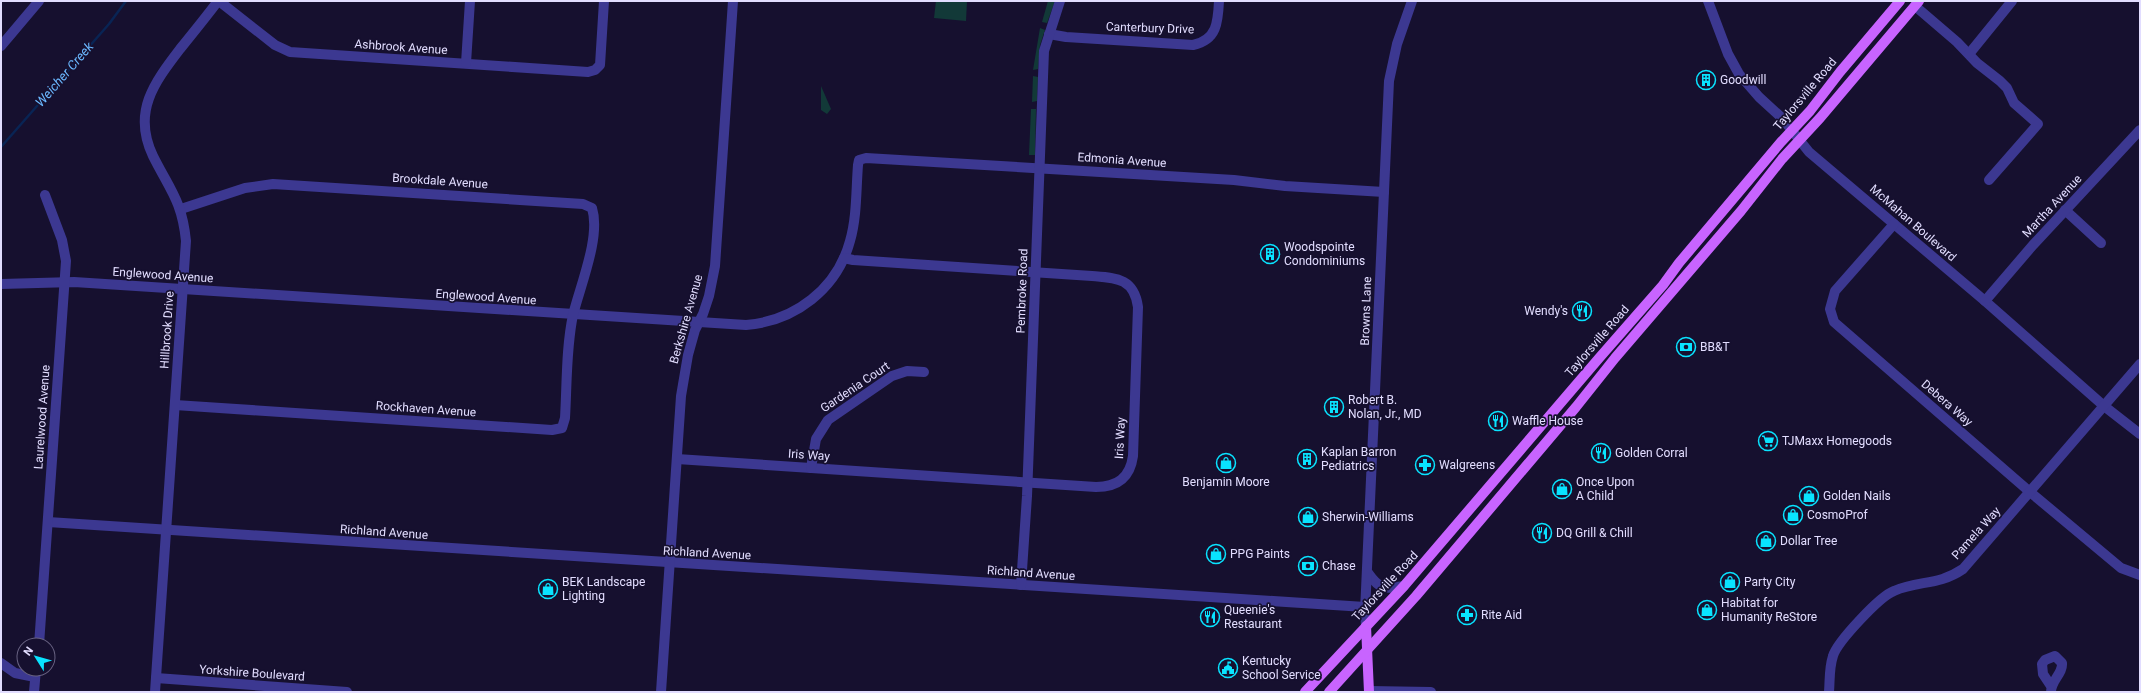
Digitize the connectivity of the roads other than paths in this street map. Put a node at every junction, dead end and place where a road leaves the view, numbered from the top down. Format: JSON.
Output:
{"nodes":[{"id":1,"x":39,"y":1,"type":"edge"},
{"id":2,"x":219,"y":1,"type":"edge"},
{"id":3,"x":470,"y":1,"type":"edge"},
{"id":4,"x":604,"y":1,"type":"edge"},
{"id":5,"x":733,"y":1,"type":"edge"},
{"id":6,"x":1060,"y":1,"type":"edge"},
{"id":7,"x":1219,"y":1,"type":"edge"},
{"id":8,"x":1412,"y":1,"type":"edge"},
{"id":9,"x":1708,"y":1,"type":"edge"},
{"id":10,"x":1900,"y":1,"type":"edge"},
{"id":11,"x":2012,"y":1,"type":"edge"},
{"id":12,"x":1917,"y":3,"type":"edge"},
{"id":13,"x":1049,"y":34,"type":"junction"},
{"id":14,"x":1,"y":46,"type":"edge"},
{"id":15,"x":1969,"y":54,"type":"junction"},
{"id":16,"x":466,"y":63,"type":"junction"},
{"id":17,"x":1792,"y":130,"type":"junction"},
{"id":18,"x":2140,"y":130,"type":"edge"},
{"id":19,"x":1800,"y":140,"type":"junction"},
{"id":20,"x":859,"y":160,"type":"joint"},
{"id":21,"x":1038,"y":169,"type":"junction"},
{"id":22,"x":1988,"y":180,"type":"dead end"},
{"id":23,"x":1384,"y":192,"type":"junction"},
{"id":24,"x":45,"y":195,"type":"dead end"},
{"id":25,"x":181,"y":210,"type":"junction"},
{"id":26,"x":2065,"y":210,"type":"junction"},
{"id":27,"x":1894,"y":224,"type":"junction"},
{"id":28,"x":2101,"y":243,"type":"dead end"},
{"id":29,"x":844,"y":258,"type":"junction"},
{"id":30,"x":1036,"y":272,"type":"junction"},
{"id":31,"x":65,"y":283,"type":"junction"},
{"id":32,"x":1,"y":284,"type":"edge"},
{"id":33,"x":183,"y":290,"type":"junction"},
{"id":34,"x":1985,"y":301,"type":"junction"},
{"id":35,"x":574,"y":315,"type":"junction"},
{"id":36,"x":698,"y":324,"type":"junction"},
{"id":37,"x":2140,"y":364,"type":"edge"},
{"id":38,"x":924,"y":372,"type":"dead end"},
{"id":39,"x":175,"y":405,"type":"junction"},
{"id":40,"x":2104,"y":406,"type":"junction"},
{"id":41,"x":2140,"y":434,"type":"edge"},
{"id":42,"x":677,"y":459,"type":"junction"},
{"id":43,"x":811,"y":468,"type":"junction"},
{"id":44,"x":1027,"y":482,"type":"junction"},
{"id":45,"x":2030,"y":492,"type":"junction"},
{"id":46,"x":48,"y":522,"type":"junction"},
{"id":47,"x":166,"y":530,"type":"junction"},
{"id":48,"x":671,"y":563,"type":"junction"},
{"id":49,"x":1368,"y":573,"type":"junction"},
{"id":50,"x":2140,"y":575,"type":"edge"},
{"id":51,"x":1021,"y":585,"type":"junction"},
{"id":52,"x":1404,"y":586,"type":"junction"},
{"id":53,"x":1366,"y":606,"type":"junction"},
{"id":54,"x":1366,"y":626,"type":"junction"},
{"id":55,"x":40,"y":637,"type":"edge"},
{"id":56,"x":1368,"y":649,"type":"junction"},
{"id":57,"x":1,"y":663,"type":"edge"},
{"id":58,"x":16,"y":673,"type":"edge"},
{"id":59,"x":36,"y":677,"type":"edge"},
{"id":60,"x":156,"y":678,"type":"junction"},
{"id":61,"x":1369,"y":691,"type":"edge"},
{"id":62,"x":34,"y":692,"type":"edge"},
{"id":63,"x":154,"y":692,"type":"edge"},
{"id":64,"x":347,"y":692,"type":"edge"},
{"id":65,"x":661,"y":692,"type":"edge"},
{"id":66,"x":1306,"y":692,"type":"edge"},
{"id":67,"x":1329,"y":692,"type":"edge"},
{"id":68,"x":1431,"y":692,"type":"edge"},
{"id":69,"x":1829,"y":692,"type":"edge"}],
"edges":[{"from":1,"to":14,"type":"street"},
{"from":2,"to":16,"type":"street","name":"Ashbrook Avenue"},
{"from":2,"to":25,"type":"street","name":"Hillbrook Drive"},
{"from":3,"to":16,"type":"street"},
{"from":4,"to":16,"type":"street","name":"Ashbrook Avenue"},
{"from":5,"to":36,"type":"street","name":"Berkshire Avenue"},
{"from":6,"to":13,"type":"street","name":"Pembroke Road"},
{"from":7,"to":13,"type":"street","name":"Canterbury Drive"},
{"from":8,"to":23,"type":"street","name":"Browns Lane"},
{"from":9,"to":17,"type":"street","name":"McMahan Boulevard"},
{"from":10,"to":17,"type":"main road","name":"Taylorsville Road"},
{"from":11,"to":15,"type":"street"},
{"from":12,"to":15,"type":"street"},
{"from":12,"to":19,"type":"main road","name":"Taylorsville Road"},
{"from":13,"to":21,"type":"street","name":"Pembroke Road"},
{"from":15,"to":22,"type":"street"},
{"from":17,"to":19,"type":"street","name":"McMahan Boulevard"},
{"from":17,"to":52,"type":"main road","name":"Taylorsville Road"},
{"from":18,"to":26,"type":"street","name":"Martha Avenue"},
{"from":19,"to":27,"type":"street","name":"McMahan Boulevard"},
{"from":19,"to":56,"type":"main road","name":"Taylorsville Road"},
{"from":20,"to":21,"type":"street","name":"Edmonia Avenue"},
{"from":20,"to":29,"type":"street","name":"Englewood Avenue"},
{"from":21,"to":23,"type":"street","name":"Edmonia Avenue"},
{"from":21,"to":30,"type":"street","name":"Pembroke Road"},
{"from":23,"to":49,"type":"street","name":"Browns Lane"},
{"from":24,"to":31,"type":"street","name":"Laurelwood Avenue"},
{"from":25,"to":33,"type":"street","name":"Hillbrook Drive"},
{"from":25,"to":35,"type":"street","name":"Brookdale Avenue"},
{"from":26,"to":28,"type":"street"},
{"from":26,"to":34,"type":"street","name":"Martha Avenue"},
{"from":27,"to":34,"type":"street","name":"McMahan Boulevard"},
{"from":27,"to":45,"type":"street","name":"Debera Way"},
{"from":29,"to":30,"type":"street","name":"Iris Way"},
{"from":29,"to":36,"type":"street","name":"Englewood Avenue"},
{"from":30,"to":44,"type":"street","name":"Pembroke Road"},
{"from":30,"to":44,"type":"street","name":"Iris Way"},
{"from":31,"to":32,"type":"street","name":"Englewood Avenue"},
{"from":31,"to":33,"type":"street","name":"Englewood Avenue"},
{"from":31,"to":46,"type":"street","name":"Laurelwood Avenue"},
{"from":33,"to":35,"type":"street","name":"Englewood Avenue"},
{"from":33,"to":39,"type":"street","name":"Hillbrook Drive"},
{"from":34,"to":40,"type":"street","name":"McMahan Boulevard"},
{"from":35,"to":36,"type":"street","name":"Englewood Avenue"},
{"from":35,"to":39,"type":"street","name":"Rockhaven Avenue"},
{"from":36,"to":42,"type":"street","name":"Berkshire Avenue"},
{"from":37,"to":40,"type":"street","name":"Pamela Way"},
{"from":38,"to":43,"type":"street","name":"Gardenia Court"},
{"from":39,"to":47,"type":"street","name":"Hillbrook Drive"},
{"from":40,"to":41,"type":"street","name":"McMahan Boulevard"},
{"from":40,"to":45,"type":"street","name":"Pamela Way"},
{"from":42,"to":43,"type":"street","name":"Iris Way"},
{"from":42,"to":48,"type":"street","name":"Berkshire Avenue"},
{"from":43,"to":44,"type":"street","name":"Iris Way"},
{"from":44,"to":51,"type":"street","name":"Pembroke Road"},
{"from":45,"to":50,"type":"street","name":"Debera Way"},
{"from":45,"to":69,"type":"street","name":"Pamela Way"},
{"from":46,"to":47,"type":"street","name":"Richland Avenue"},
{"from":46,"to":55,"type":"street","name":"Laurelwood Avenue"},
{"from":47,"to":48,"type":"street","name":"Richland Avenue"},
{"from":47,"to":60,"type":"street","name":"Hillbrook Drive"},
{"from":48,"to":51,"type":"street","name":"Richland Avenue"},
{"from":48,"to":65,"type":"street","name":"Berkshire Avenue"},
{"from":49,"to":52,"type":"street"},
{"from":49,"to":53,"type":"street","name":"Browns Lane"},
{"from":51,"to":53,"type":"street","name":"Richland Avenue"},
{"from":52,"to":54,"type":"main road","name":"Taylorsville Road"},
{"from":53,"to":54,"type":"street","name":"Browns Lane"},
{"from":54,"to":56,"type":"main road"},
{"from":54,"to":66,"type":"main road","name":"Taylorsville Road"},
{"from":56,"to":61,"type":"main road"},
{"from":56,"to":67,"type":"main road","name":"Taylorsville Road"},
{"from":57,"to":58,"type":"street"},
{"from":59,"to":62,"type":"street"},
{"from":60,"to":63,"type":"street","name":"Hillbrook Drive"},
{"from":60,"to":64,"type":"street","name":"Yorkshire Boulevard"},
{"from":61,"to":68,"type":"street"}]}
